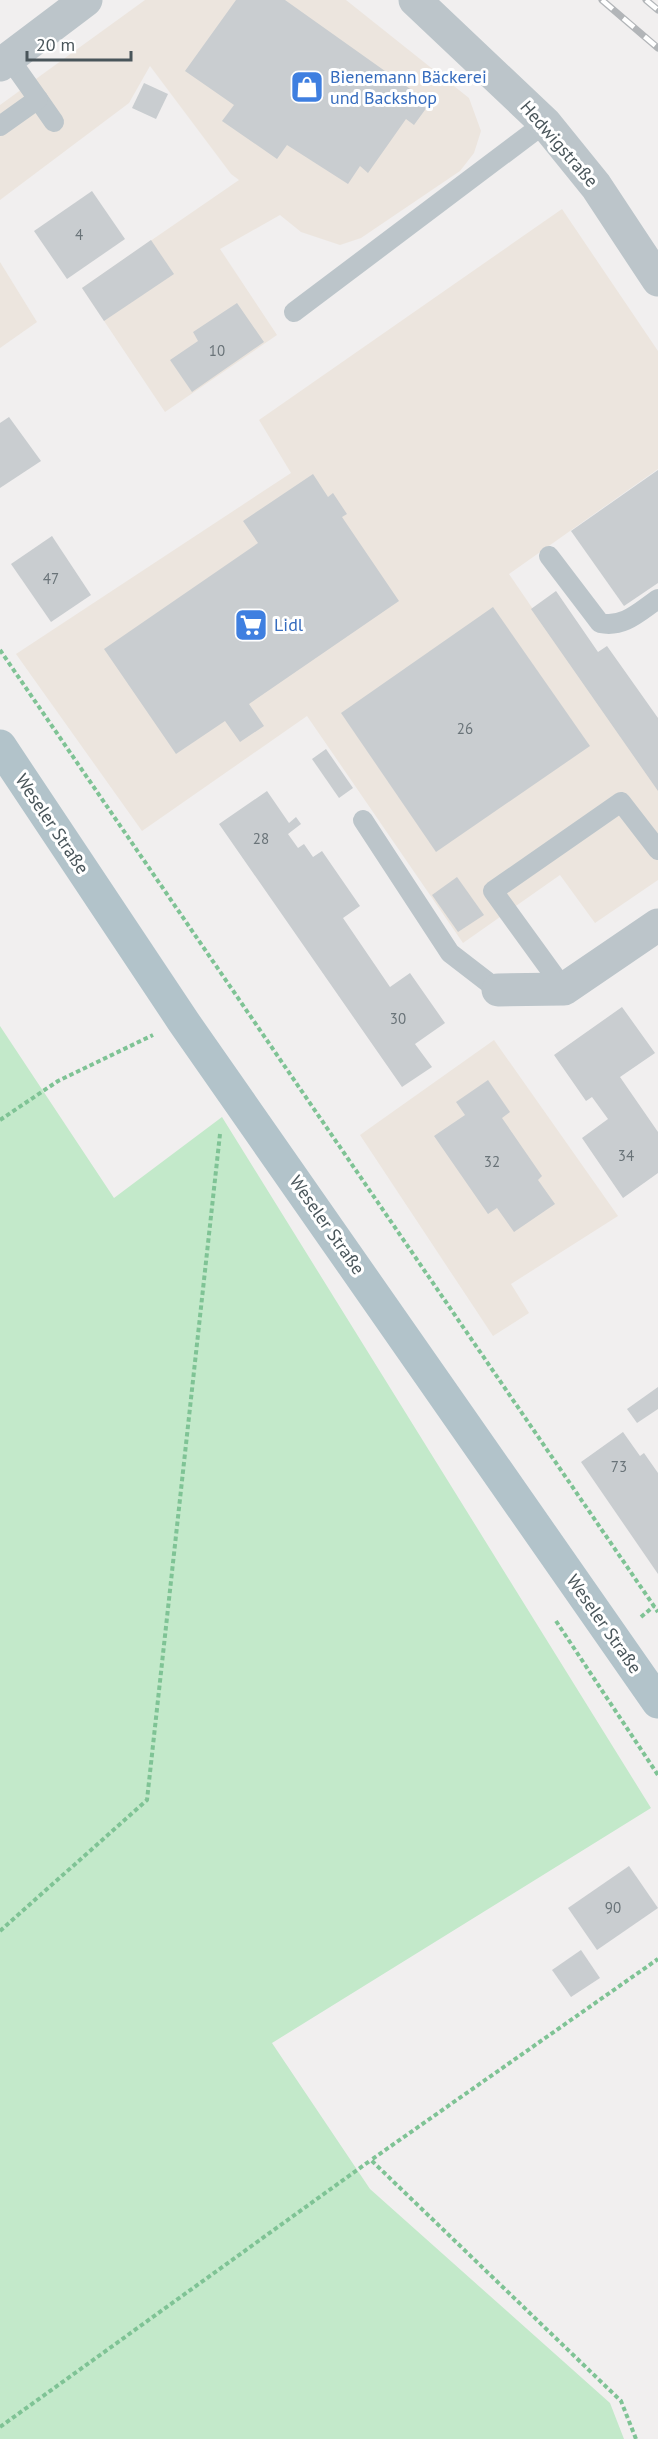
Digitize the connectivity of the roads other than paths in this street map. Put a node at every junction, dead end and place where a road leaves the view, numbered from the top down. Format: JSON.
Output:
{"nodes":[{"id":1,"x":86,"y":0,"type":"edge"},
{"id":2,"x":415,"y":0,"type":"edge"},
{"id":3,"x":5,"y":62,"type":"edge"},
{"id":4,"x":38,"y":99,"type":"junction"},
{"id":5,"x":54,"y":122,"type":"dead end"},
{"id":6,"x":545,"y":123,"type":"junction"},
{"id":7,"x":0,"y":126,"type":"edge"},
{"id":8,"x":658,"y":280,"type":"edge"},
{"id":9,"x":294,"y":312,"type":"dead end"},
{"id":10,"x":549,"y":556,"type":"dead end"},
{"id":11,"x":658,"y":599,"type":"edge"},
{"id":12,"x":0,"y":746,"type":"edge"},
{"id":13,"x":363,"y":820,"type":"dead end"},
{"id":14,"x":658,"y":849,"type":"edge"},
{"id":15,"x":658,"y":926,"type":"edge"},
{"id":16,"x":564,"y":989,"type":"junction"},
{"id":17,"x":498,"y":990,"type":"joint"},
{"id":18,"x":658,"y":1702,"type":"edge"}],
"edges":[{"from":1,"to":3,"type":"street"},
{"from":2,"to":6,"type":"street","name":"Hedwigstraße"},
{"from":3,"to":4,"type":"lane"},
{"from":4,"to":5,"type":"lane"},
{"from":4,"to":7,"type":"lane"},
{"from":6,"to":8,"type":"street","name":"Hedwigstraße"},
{"from":6,"to":9,"type":"lane"},
{"from":10,"to":11,"type":"lane"},
{"from":12,"to":18,"type":"main road","name":"Weseler Straße"},
{"from":13,"to":17,"type":"lane"},
{"from":14,"to":16,"type":"lane"},
{"from":15,"to":16,"type":"street"},
{"from":16,"to":17,"type":"street"}]}
